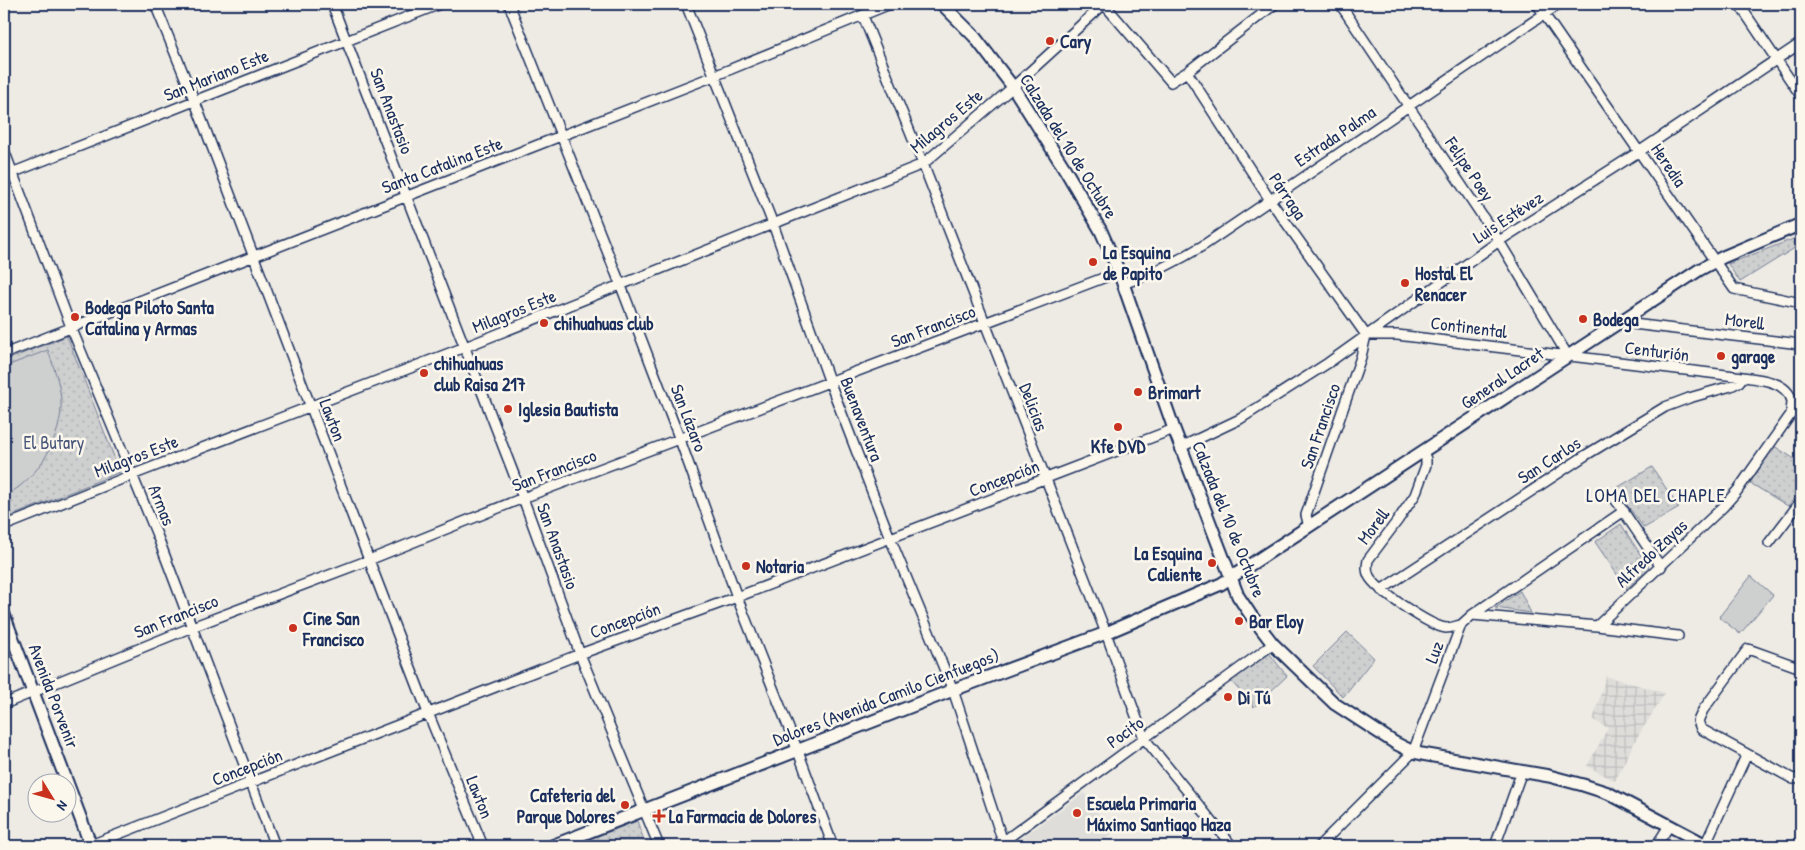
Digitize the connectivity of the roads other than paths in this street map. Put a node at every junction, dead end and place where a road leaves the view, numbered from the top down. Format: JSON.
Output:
{"nodes":[{"id":1,"x":155,"y":4,"type":"edge"},
{"id":2,"x":332,"y":4,"type":"edge"},
{"id":3,"x":440,"y":4,"type":"edge"},
{"id":4,"x":509,"y":4,"type":"edge"},
{"id":5,"x":686,"y":4,"type":"edge"},
{"id":6,"x":890,"y":4,"type":"edge"},
{"id":7,"x":942,"y":4,"type":"edge"},
{"id":8,"x":1104,"y":4,"type":"edge"},
{"id":9,"x":1275,"y":4,"type":"edge"},
{"id":10,"x":1340,"y":4,"type":"edge"},
{"id":11,"x":1537,"y":4,"type":"edge"},
{"id":12,"x":1559,"y":4,"type":"edge"},
{"id":13,"x":1739,"y":4,"type":"edge"},
{"id":14,"x":1544,"y":14,"type":"junction"},
{"id":15,"x":863,"y":16,"type":"junction"},
{"id":16,"x":348,"y":41,"type":"junction"},
{"id":17,"x":1801,"y":43,"type":"edge"},
{"id":18,"x":1777,"y":59,"type":"junction"},
{"id":19,"x":1187,"y":72,"type":"junction"},
{"id":20,"x":714,"y":76,"type":"junction"},
{"id":21,"x":1013,"y":87,"type":"junction"},
{"id":22,"x":1801,"y":96,"type":"edge"},
{"id":23,"x":195,"y":102,"type":"junction"},
{"id":24,"x":1408,"y":106,"type":"junction"},
{"id":25,"x":561,"y":136,"type":"junction"},
{"id":26,"x":4,"y":150,"type":"edge"},
{"id":27,"x":1640,"y":151,"type":"junction"},
{"id":28,"x":923,"y":164,"type":"junction"},
{"id":29,"x":13,"y":173,"type":"junction"},
{"id":30,"x":4,"y":176,"type":"edge"},
{"id":31,"x":407,"y":196,"type":"junction"},
{"id":32,"x":1270,"y":200,"type":"junction"},
{"id":33,"x":773,"y":224,"type":"junction"},
{"id":34,"x":1801,"y":224,"type":"edge"},
{"id":35,"x":1500,"y":241,"type":"junction"},
{"id":36,"x":252,"y":256,"type":"junction"},
{"id":37,"x":1715,"y":261,"type":"junction"},
{"id":38,"x":1119,"y":272,"type":"junction"},
{"id":39,"x":1123,"y":284,"type":"junction"},
{"id":40,"x":621,"y":286,"type":"junction"},
{"id":41,"x":1801,"y":303,"type":"edge"},
{"id":42,"x":1629,"y":316,"type":"junction"},
{"id":43,"x":985,"y":324,"type":"junction"},
{"id":44,"x":71,"y":327,"type":"junction"},
{"id":45,"x":1366,"y":335,"type":"junction"},
{"id":46,"x":1801,"y":345,"type":"edge"},
{"id":47,"x":465,"y":347,"type":"junction"},
{"id":48,"x":4,"y":354,"type":"edge"},
{"id":49,"x":1568,"y":356,"type":"junction"},
{"id":50,"x":1743,"y":377,"type":"junction"},
{"id":51,"x":830,"y":383,"type":"junction"},
{"id":52,"x":311,"y":406,"type":"junction"},
{"id":53,"x":1174,"y":429,"type":"junction"},
{"id":54,"x":680,"y":440,"type":"junction"},
{"id":55,"x":1181,"y":447,"type":"junction"},
{"id":56,"x":1423,"y":452,"type":"junction"},
{"id":57,"x":132,"y":475,"type":"junction"},
{"id":58,"x":1045,"y":480,"type":"junction"},
{"id":59,"x":523,"y":498,"type":"junction"},
{"id":60,"x":1615,"y":499,"type":"dead end"},
{"id":61,"x":1801,"y":501,"type":"edge"},
{"id":62,"x":1624,"y":511,"type":"junction"},
{"id":63,"x":4,"y":526,"type":"edge"},
{"id":64,"x":1309,"y":527,"type":"junction"},
{"id":65,"x":890,"y":538,"type":"junction"},
{"id":66,"x":1769,"y":543,"type":"dead end"},
{"id":67,"x":369,"y":560,"type":"junction"},
{"id":68,"x":1661,"y":567,"type":"junction"},
{"id":69,"x":1231,"y":578,"type":"junction"},
{"id":70,"x":1381,"y":590,"type":"junction"},
{"id":71,"x":737,"y":597,"type":"junction"},
{"id":72,"x":4,"y":615,"type":"edge"},
{"id":73,"x":1472,"y":615,"type":"junction"},
{"id":74,"x":1461,"y":625,"type":"junction"},
{"id":75,"x":1597,"y":626,"type":"junction"},
{"id":76,"x":192,"y":627,"type":"junction"},
{"id":77,"x":1106,"y":633,"type":"junction"},
{"id":78,"x":1678,"y":636,"type":"dead end"},
{"id":79,"x":1273,"y":644,"type":"junction"},
{"id":80,"x":580,"y":654,"type":"junction"},
{"id":81,"x":1801,"y":668,"type":"edge"},
{"id":82,"x":953,"y":690,"type":"junction"},
{"id":83,"x":34,"y":692,"type":"junction"},
{"id":84,"x":4,"y":704,"type":"edge"},
{"id":85,"x":428,"y":713,"type":"junction"},
{"id":86,"x":1144,"y":738,"type":"junction"},
{"id":87,"x":798,"y":750,"type":"junction"},
{"id":88,"x":1413,"y":752,"type":"junction"},
{"id":89,"x":1747,"y":754,"type":"junction"},
{"id":90,"x":1522,"y":771,"type":"junction"},
{"id":91,"x":1801,"y":778,"type":"edge"},
{"id":92,"x":252,"y":782,"type":"junction"},
{"id":93,"x":644,"y":810,"type":"junction"},
{"id":94,"x":1669,"y":826,"type":"junction"},
{"id":95,"x":1002,"y":845,"type":"edge"},
{"id":96,"x":90,"y":846,"type":"edge"},
{"id":97,"x":275,"y":846,"type":"edge"},
{"id":98,"x":483,"y":846,"type":"edge"},
{"id":99,"x":552,"y":846,"type":"edge"},
{"id":100,"x":659,"y":846,"type":"edge"},
{"id":101,"x":833,"y":846,"type":"edge"},
{"id":102,"x":1232,"y":846,"type":"edge"},
{"id":103,"x":1319,"y":846,"type":"edge"},
{"id":104,"x":1495,"y":846,"type":"edge"},
{"id":105,"x":1656,"y":846,"type":"edge"},
{"id":106,"x":1707,"y":846,"type":"edge"}],
"edges":[{"from":1,"to":23,"type":"street","name":"Lawton"},
{"from":2,"to":16,"type":"street","name":"San Anastasio"},
{"from":3,"to":16,"type":"street","name":"San Mariano Este"},
{"from":4,"to":25,"type":"street","name":"San Lázaro"},
{"from":5,"to":20,"type":"street","name":"Buenaventura"},
{"from":6,"to":15,"type":"street","name":"Santa Catalina Este"},
{"from":7,"to":21,"type":"main road","name":"Calzada del 10 de Octubre"},
{"from":8,"to":19,"type":"street"},
{"from":8,"to":21,"type":"street","name":"Milagros Este"},
{"from":9,"to":19,"type":"street"},
{"from":10,"to":24,"type":"street","name":"Felipe Poey"},
{"from":11,"to":14,"type":"street","name":"Heredia"},
{"from":12,"to":14,"type":"street","name":"Estrada Palma"},
{"from":13,"to":18,"type":"street"},
{"from":14,"to":24,"type":"street","name":"Estrada Palma"},
{"from":14,"to":27,"type":"street","name":"Heredia"},
{"from":15,"to":20,"type":"street","name":"Santa Catalina Este"},
{"from":15,"to":28,"type":"street","name":"Delicias"},
{"from":16,"to":23,"type":"street","name":"San Mariano Este"},
{"from":16,"to":31,"type":"street","name":"San Anastasio"},
{"from":17,"to":18,"type":"street","name":"Luis Estévez"},
{"from":18,"to":22,"type":"street"},
{"from":18,"to":27,"type":"street","name":"Luis Estévez"},
{"from":19,"to":32,"type":"street","name":"Párraga"},
{"from":20,"to":25,"type":"street","name":"Santa Catalina Este"},
{"from":20,"to":33,"type":"street","name":"Buenaventura"},
{"from":21,"to":28,"type":"street","name":"Milagros Este"},
{"from":21,"to":38,"type":"main road","name":"Calzada del 10 de Octubre"},
{"from":23,"to":29,"type":"street","name":"San Mariano Este"},
{"from":23,"to":36,"type":"street","name":"Lawton"},
{"from":24,"to":32,"type":"street","name":"Estrada Palma"},
{"from":24,"to":35,"type":"street","name":"Felipe Poey"},
{"from":25,"to":31,"type":"street","name":"Santa Catalina Este"},
{"from":25,"to":40,"type":"street","name":"San Lázaro"},
{"from":26,"to":29,"type":"street","name":"Armas"},
{"from":27,"to":35,"type":"street","name":"Luis Estévez"},
{"from":27,"to":37,"type":"street","name":"Heredia"},
{"from":28,"to":33,"type":"street","name":"Milagros Este"},
{"from":28,"to":43,"type":"street","name":"Delicias"},
{"from":29,"to":30,"type":"street","name":"San Mariano Este"},
{"from":29,"to":44,"type":"street","name":"Armas"},
{"from":31,"to":36,"type":"street","name":"Santa Catalina Este"},
{"from":31,"to":47,"type":"street","name":"San Anastasio"},
{"from":32,"to":39,"type":"street","name":"Estrada Palma"},
{"from":32,"to":45,"type":"street","name":"Párraga"},
{"from":33,"to":40,"type":"street","name":"Milagros Este"},
{"from":33,"to":51,"type":"street","name":"Buenaventura"},
{"from":34,"to":37,"type":"main road","name":"General Lacret"},
{"from":35,"to":45,"type":"street","name":"Luis Estévez"},
{"from":35,"to":49,"type":"street","name":"Felipe Poey"},
{"from":36,"to":44,"type":"street","name":"Santa Catalina Este"},
{"from":36,"to":52,"type":"street","name":"Lawton"},
{"from":37,"to":41,"type":"street","name":"Heredia"},
{"from":37,"to":42,"type":"main road","name":"General Lacret"},
{"from":38,"to":39,"type":"main road","name":"Calzada del 10 de Octubre"},
{"from":38,"to":43,"type":"street","name":"San Francisco"},
{"from":39,"to":53,"type":"main road","name":"Calzada del 10 de Octubre"},
{"from":40,"to":47,"type":"street","name":"Milagros Este"},
{"from":40,"to":54,"type":"street","name":"San Lázaro"},
{"from":42,"to":46,"type":"street","name":"Morell"},
{"from":42,"to":49,"type":"main road","name":"General Lacret"},
{"from":43,"to":51,"type":"street","name":"San Francisco"},
{"from":43,"to":58,"type":"street","name":"Delicias"},
{"from":44,"to":48,"type":"street","name":"Santa Catalina Este"},
{"from":44,"to":57,"type":"street","name":"Armas"},
{"from":45,"to":49,"type":"street","name":"Continental"},
{"from":45,"to":55,"type":"street","name":"Luis Estévez"},
{"from":45,"to":64,"type":"street","name":"San Francisco"},
{"from":47,"to":52,"type":"street","name":"Milagros Este"},
{"from":47,"to":59,"type":"street","name":"San Anastasio"},
{"from":49,"to":50,"type":"street","name":"Centurión"},
{"from":49,"to":56,"type":"main road","name":"General Lacret"},
{"from":50,"to":68,"type":"street","name":"Alfredo Zayas"},
{"from":50,"to":70,"type":"street","name":"San Carlos"},
{"from":51,"to":54,"type":"street","name":"San Francisco"},
{"from":51,"to":65,"type":"street","name":"Buenaventura"},
{"from":52,"to":57,"type":"street","name":"Milagros Este"},
{"from":52,"to":67,"type":"street","name":"Lawton"},
{"from":53,"to":55,"type":"main road","name":"Calzada del 10 de Octubre"},
{"from":53,"to":58,"type":"street","name":"Concepción"},
{"from":54,"to":59,"type":"street","name":"San Francisco"},
{"from":54,"to":71,"type":"street","name":"San Lázaro"},
{"from":55,"to":69,"type":"main road","name":"Calzada del 10 de Octubre"},
{"from":56,"to":64,"type":"main road","name":"General Lacret"},
{"from":56,"to":70,"type":"street","name":"Morell"},
{"from":57,"to":63,"type":"street","name":"Milagros Este"},
{"from":57,"to":76,"type":"street","name":"Armas"},
{"from":58,"to":65,"type":"street","name":"Concepción"},
{"from":58,"to":77,"type":"street","name":"Delicias"},
{"from":59,"to":67,"type":"street","name":"San Francisco"},
{"from":59,"to":80,"type":"street","name":"San Anastasio"},
{"from":60,"to":62,"type":"street"},
{"from":61,"to":66,"type":"street"},
{"from":62,"to":68,"type":"street"},
{"from":62,"to":73,"type":"street","name":"Luz"},
{"from":64,"to":69,"type":"main road","name":"General Lacret"},
{"from":65,"to":71,"type":"street","name":"Concepción"},
{"from":65,"to":82,"type":"street","name":"Buenaventura"},
{"from":67,"to":76,"type":"street","name":"San Francisco"},
{"from":67,"to":85,"type":"street","name":"Lawton"},
{"from":68,"to":75,"type":"street","name":"Alfredo Zayas"},
{"from":69,"to":77,"type":"main road","name":"Dolores (Avenida Camilo Cienfuegos)"},
{"from":69,"to":79,"type":"main road","name":"Calzada del 10 de Octubre"},
{"from":70,"to":74,"type":"street","name":"Morell"},
{"from":71,"to":80,"type":"street","name":"Concepción"},
{"from":71,"to":87,"type":"street","name":"San Lázaro"},
{"from":72,"to":83,"type":"main road","name":"Avenida Porvenir"},
{"from":73,"to":74,"type":"street","name":"Luz"},
{"from":73,"to":75,"type":"street"},
{"from":74,"to":88,"type":"street","name":"Luz"},
{"from":75,"to":78,"type":"street"},
{"from":76,"to":83,"type":"street","name":"San Francisco"},
{"from":76,"to":92,"type":"street","name":"Armas"},
{"from":77,"to":82,"type":"main road","name":"Dolores (Avenida Camilo Cienfuegos)"},
{"from":77,"to":86,"type":"street","name":"Delicias"},
{"from":79,"to":86,"type":"street","name":"Pocito"},
{"from":79,"to":88,"type":"main road","name":"Calzada del 10 de Octubre"},
{"from":80,"to":85,"type":"street","name":"Concepción"},
{"from":80,"to":93,"type":"street","name":"San Anastasio"},
{"from":81,"to":89,"type":"street"},
{"from":82,"to":87,"type":"main road","name":"Dolores (Avenida Camilo Cienfuegos)"},
{"from":82,"to":95,"type":"street","name":"Buenaventura"},
{"from":83,"to":84,"type":"street","name":"San Francisco"},
{"from":83,"to":96,"type":"main road","name":"Avenida Porvenir"},
{"from":85,"to":92,"type":"street","name":"Concepción"},
{"from":85,"to":98,"type":"street","name":"Lawton"},
{"from":86,"to":95,"type":"street","name":"Pocito"},
{"from":86,"to":102,"type":"street","name":"Delicias"},
{"from":87,"to":93,"type":"main road","name":"Dolores (Avenida Camilo Cienfuegos)"},
{"from":87,"to":101,"type":"street","name":"San Lázaro"},
{"from":88,"to":90,"type":"main road","name":"Calzada del 10 de Octubre"},
{"from":88,"to":103,"type":"street","name":"Luz"},
{"from":89,"to":91,"type":"street"},
{"from":89,"to":106,"type":"street"},
{"from":90,"to":94,"type":"main road","name":"Calzada del 10 de Octubre"},
{"from":90,"to":104,"type":"street"},
{"from":92,"to":96,"type":"street","name":"Concepción"},
{"from":92,"to":97,"type":"street","name":"Armas"},
{"from":93,"to":99,"type":"main road","name":"Dolores (Avenida Camilo Cienfuegos)"},
{"from":93,"to":100,"type":"street","name":"San Anastasio"},
{"from":94,"to":105,"type":"street"},
{"from":94,"to":106,"type":"main road","name":"Calzada del 10 de Octubre"}]}
